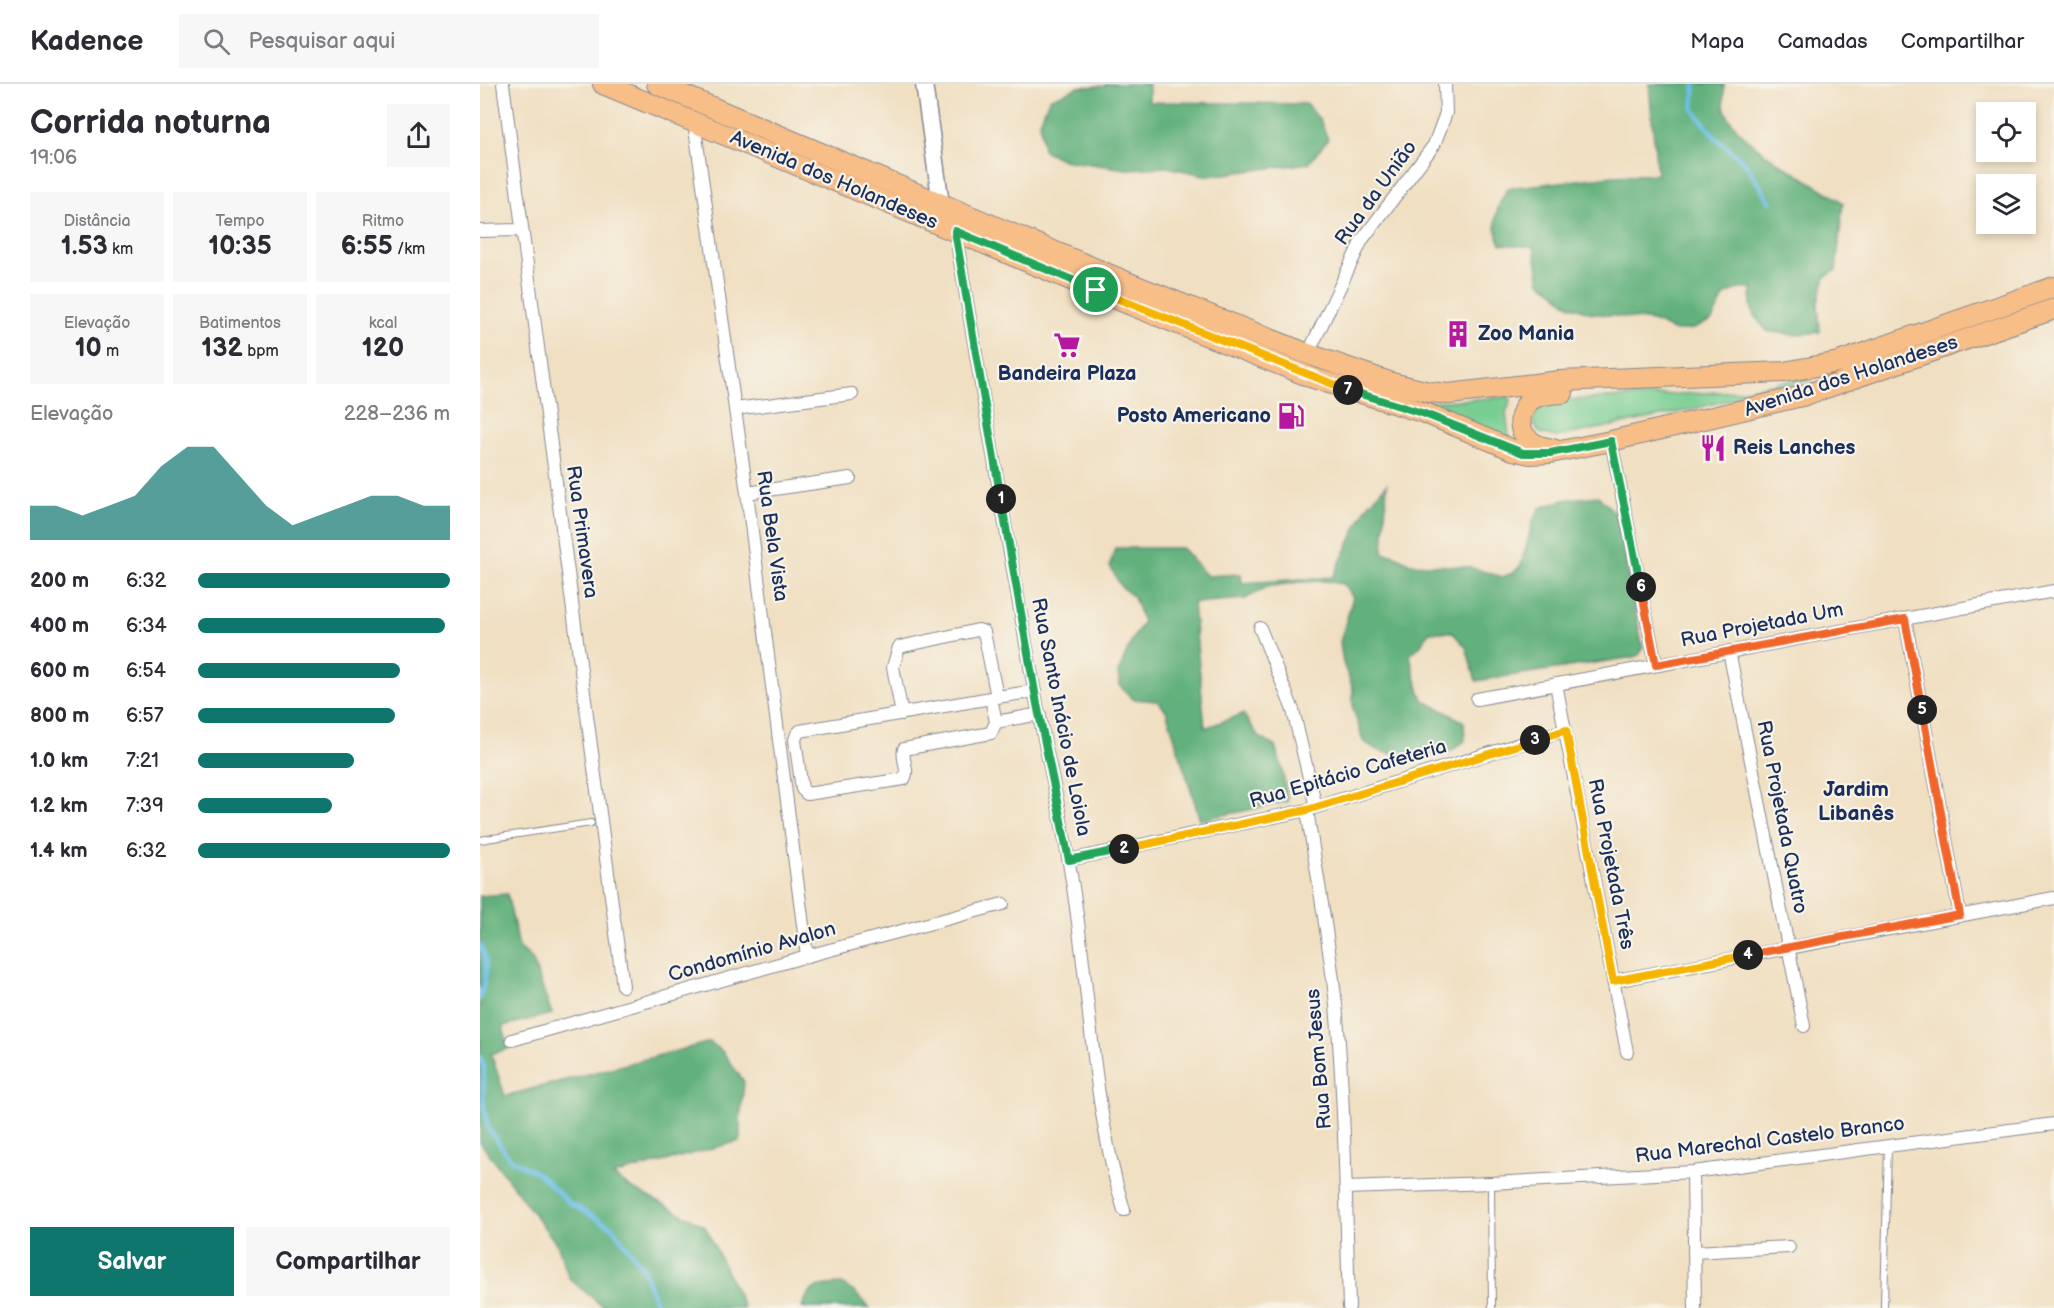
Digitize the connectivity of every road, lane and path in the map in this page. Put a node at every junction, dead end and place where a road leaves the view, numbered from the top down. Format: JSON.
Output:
{"nodes":[{"id":1,"x":503,"y":84,"type":"edge"},
{"id":2,"x":603,"y":84,"type":"edge"},
{"id":3,"x":657,"y":84,"type":"edge"},
{"id":4,"x":924,"y":84,"type":"edge"},
{"id":5,"x":1445,"y":84,"type":"edge"},
{"id":6,"x":688,"y":91,"type":"edge"},
{"id":7,"x":694,"y":122,"type":"junction"},
{"id":8,"x":941,"y":204,"type":"junction"},
{"id":9,"x":522,"y":230,"type":"junction"},
{"id":10,"x":480,"y":231,"type":"edge"},
{"id":11,"x":955,"y":231,"type":"junction"},
{"id":12,"x":2054,"y":287,"type":"edge"},
{"id":13,"x":2050,"y":312,"type":"edge"},
{"id":14,"x":1308,"y":354,"type":"junction"},
{"id":15,"x":1784,"y":372,"type":"junction"},
{"id":16,"x":852,"y":394,"type":"dead end"},
{"id":17,"x":735,"y":409,"type":"junction"},
{"id":18,"x":1611,"y":441,"type":"junction"},
{"id":19,"x":1578,"y":448,"type":"junction"},
{"id":20,"x":850,"y":478,"type":"dead end"},
{"id":21,"x":747,"y":493,"type":"junction"},
{"id":22,"x":2054,"y":591,"type":"edge"},
{"id":23,"x":1905,"y":619,"type":"junction"},
{"id":24,"x":1260,"y":628,"type":"dead end"},
{"id":25,"x":1730,"y":651,"type":"junction"},
{"id":26,"x":1656,"y":665,"type":"junction"},
{"id":27,"x":1556,"y":684,"type":"junction"},
{"id":28,"x":1035,"y":691,"type":"junction"},
{"id":29,"x":994,"y":698,"type":"junction"},
{"id":30,"x":1477,"y":699,"type":"dead end"},
{"id":31,"x":902,"y":714,"type":"junction"},
{"id":32,"x":1040,"y":714,"type":"junction"},
{"id":33,"x":996,"y":722,"type":"junction"},
{"id":34,"x":1566,"y":730,"type":"junction"},
{"id":35,"x":1312,"y":808,"type":"junction"},
{"id":36,"x":596,"y":823,"type":"junction"},
{"id":37,"x":480,"y":840,"type":"edge"},
{"id":38,"x":1069,"y":860,"type":"junction"},
{"id":39,"x":2054,"y":898,"type":"edge"},
{"id":40,"x":1003,"y":904,"type":"dead end"},
{"id":41,"x":1960,"y":915,"type":"junction"},
{"id":42,"x":1789,"y":948,"type":"junction"},
{"id":43,"x":807,"y":956,"type":"junction"},
{"id":44,"x":1613,"y":981,"type":"junction"},
{"id":45,"x":623,"y":986,"type":"dead end"},
{"id":46,"x":1804,"y":1026,"type":"dead end"},
{"id":47,"x":512,"y":1040,"type":"dead end"},
{"id":48,"x":1627,"y":1052,"type":"dead end"},
{"id":49,"x":2054,"y":1124,"type":"edge"},
{"id":50,"x":1888,"y":1146,"type":"junction"},
{"id":51,"x":1693,"y":1172,"type":"junction"},
{"id":52,"x":1491,"y":1183,"type":"junction"},
{"id":53,"x":1346,"y":1188,"type":"junction"},
{"id":54,"x":1124,"y":1210,"type":"dead end"},
{"id":55,"x":1789,"y":1248,"type":"dead end"},
{"id":56,"x":1694,"y":1252,"type":"junction"},
{"id":57,"x":1349,"y":1307,"type":"edge"},
{"id":58,"x":1884,"y":1307,"type":"edge"},
{"id":59,"x":1492,"y":1308,"type":"edge"},
{"id":60,"x":1695,"y":1308,"type":"edge"}],
"edges":[{"from":1,"to":9,"type":"street","name":"Rua Primavera"},
{"from":2,"to":7,"type":"main road","name":"Avenida dos Holandeses"},
{"from":3,"to":6,"type":"main road","name":"Avenida dos Holandeses"},
{"from":4,"to":8,"type":"street"},
{"from":5,"to":14,"type":"street","name":"Rua da União"},
{"from":6,"to":8,"type":"main road","name":"Avenida dos Holandeses"},
{"from":7,"to":11,"type":"main road","name":"Avenida dos Holandeses"},
{"from":7,"to":17,"type":"street","name":"Rua Bela Vista"},
{"from":8,"to":14,"type":"main road","name":"Avenida dos Holandeses"},
{"from":9,"to":10,"type":"street"},
{"from":9,"to":36,"type":"street","name":"Rua Primavera"},
{"from":11,"to":19,"type":"main road","name":"Avenida dos Holandeses"},
{"from":11,"to":28,"type":"street","name":"Rua Santo Inácio de Loiola"},
{"from":12,"to":15,"type":"main road","name":"Avenida dos Holandeses"},
{"from":13,"to":18,"type":"main road","name":"Avenida dos Holandeses"},
{"from":14,"to":15,"type":"main road","name":"Avenida dos Holandeses"},
{"from":15,"to":19,"type":"main road"},
{"from":16,"to":17,"type":"street"},
{"from":17,"to":21,"type":"street","name":"Rua Bela Vista"},
{"from":18,"to":19,"type":"main road","name":"Avenida dos Holandeses"},
{"from":18,"to":26,"type":"street"},
{"from":20,"to":21,"type":"street"},
{"from":21,"to":43,"type":"street","name":"Rua Bela Vista"},
{"from":22,"to":23,"type":"street","name":"Rua Projetada Um"},
{"from":23,"to":25,"type":"street","name":"Rua Projetada Um"},
{"from":23,"to":41,"type":"street"},
{"from":24,"to":35,"type":"street","name":"Rua Bom Jesus"},
{"from":25,"to":26,"type":"street","name":"Rua Projetada Um"},
{"from":25,"to":42,"type":"street","name":"Rua Projetada Quatro"},
{"from":26,"to":27,"type":"street","name":"Rua Projetada Um"},
{"from":27,"to":30,"type":"street","name":"Rua Projetada Um"},
{"from":27,"to":34,"type":"street","name":"Rua Projetada Três"},
{"from":28,"to":29,"type":"street"},
{"from":28,"to":32,"type":"street","name":"Rua Santo Inácio de Loiola"},
{"from":29,"to":31,"type":"street"},
{"from":29,"to":31,"type":"street"},
{"from":29,"to":33,"type":"street"},
{"from":31,"to":33,"type":"street"},
{"from":32,"to":33,"type":"street"},
{"from":32,"to":38,"type":"street","name":"Rua Santo Inácio de Loiola"},
{"from":34,"to":35,"type":"street","name":"Rua Epitácio Cafeteria"},
{"from":34,"to":44,"type":"street","name":"Rua Projetada Três"},
{"from":35,"to":38,"type":"street","name":"Rua Epitácio Cafeteria"},
{"from":35,"to":53,"type":"street","name":"Rua Bom Jesus"},
{"from":36,"to":37,"type":"lane"},
{"from":36,"to":45,"type":"street","name":"Rua Primavera"},
{"from":38,"to":54,"type":"street","name":"Rua Santo Inácio de Loiola"},
{"from":39,"to":41,"type":"street"},
{"from":40,"to":43,"type":"street","name":"Condomínio Avalon"},
{"from":41,"to":42,"type":"street"},
{"from":42,"to":44,"type":"street"},
{"from":42,"to":46,"type":"street","name":"Rua Projetada Quatro"},
{"from":43,"to":47,"type":"street","name":"Condomínio Avalon"},
{"from":44,"to":48,"type":"street","name":"Rua Projetada Três"},
{"from":49,"to":50,"type":"street","name":"Rua Marechal Castelo Branco"},
{"from":50,"to":51,"type":"street","name":"Rua Marechal Castelo Branco"},
{"from":50,"to":58,"type":"lane"},
{"from":51,"to":52,"type":"street","name":"Rua Marechal Castelo Branco"},
{"from":51,"to":56,"type":"street"},
{"from":52,"to":53,"type":"street","name":"Rua Marechal Castelo Branco"},
{"from":52,"to":59,"type":"lane"},
{"from":53,"to":57,"type":"street","name":"Rua Bom Jesus"},
{"from":55,"to":56,"type":"street"},
{"from":56,"to":60,"type":"street"}]}
